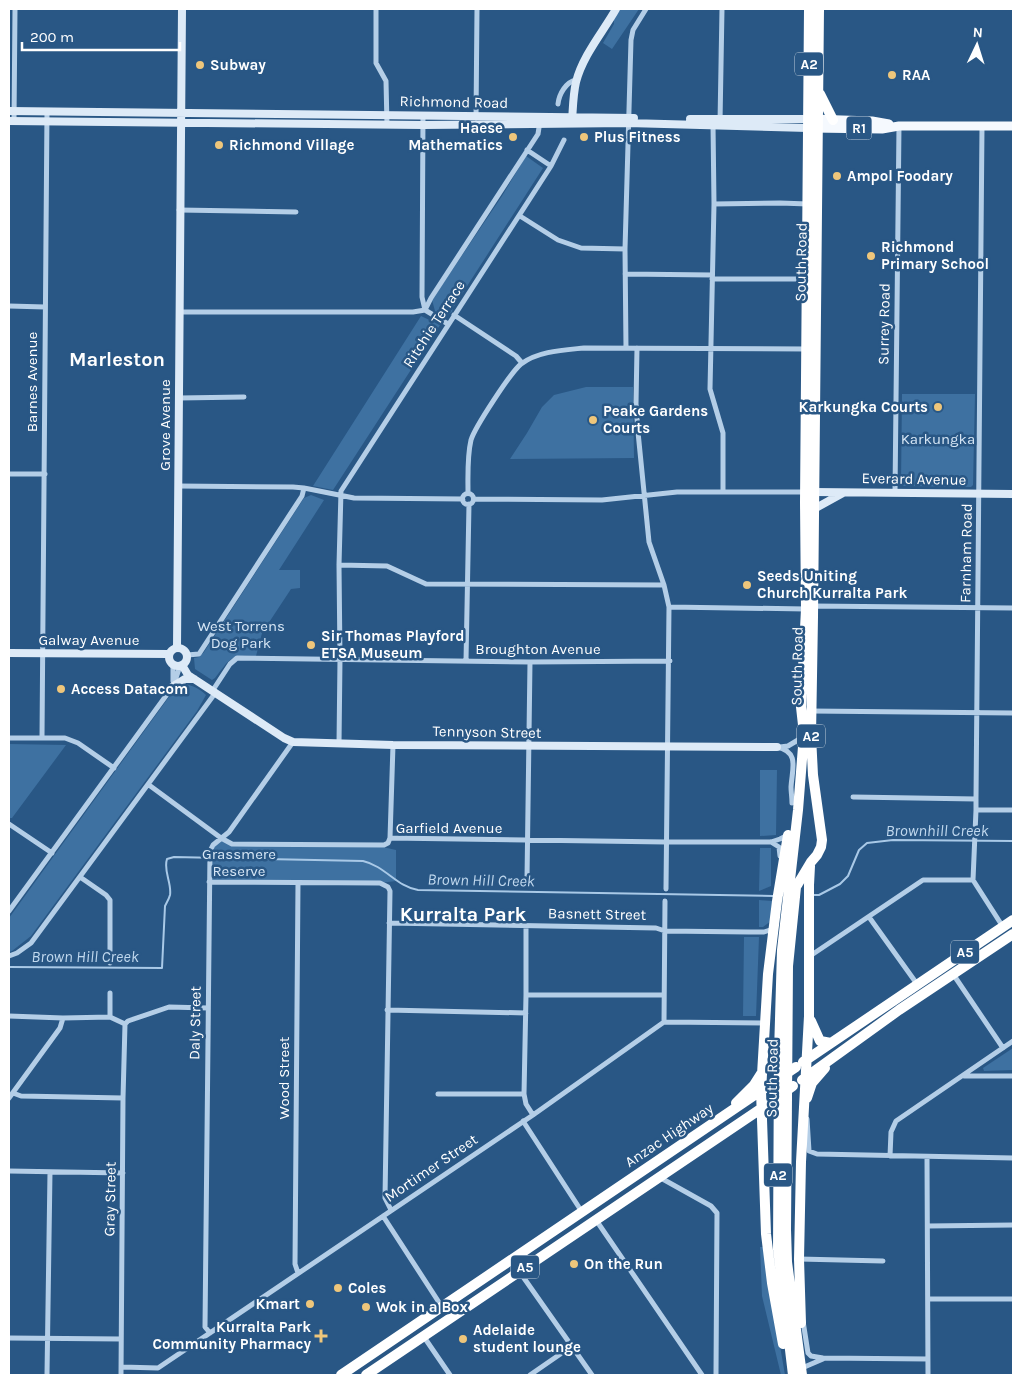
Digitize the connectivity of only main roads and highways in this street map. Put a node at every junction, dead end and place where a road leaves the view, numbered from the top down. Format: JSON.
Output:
{"nodes":[{"id":1,"x":809,"y":9,"type":"edge"},
{"id":2,"x":819,"y":9,"type":"edge"},
{"id":3,"x":818,"y":91,"type":"junction"},
{"id":4,"x":833,"y":120,"type":"junction"},
{"id":5,"x":813,"y":124,"type":"junction"},
{"id":6,"x":899,"y":126,"type":"junction"},
{"id":7,"x":1013,"y":126,"type":"edge"},
{"id":8,"x":812,"y":279,"type":"junction"},
{"id":9,"x":810,"y":492,"type":"junction"},
{"id":10,"x":809,"y":608,"type":"junction"},
{"id":11,"x":801,"y":707,"type":"junction"},
{"id":12,"x":811,"y":862,"type":"junction"},
{"id":13,"x":788,"y":886,"type":"junction"},
{"id":14,"x":786,"y":903,"type":"junction"},
{"id":15,"x":1013,"y":920,"type":"edge"},
{"id":16,"x":1013,"y":934,"type":"edge"},
{"id":17,"x":977,"y":945,"type":"junction"},
{"id":18,"x":984,"y":954,"type":"junction"},
{"id":19,"x":873,"y":1014,"type":"junction"},
{"id":20,"x":809,"y":1016,"type":"junction"},
{"id":21,"x":880,"y":1023,"type":"junction"},
{"id":22,"x":831,"y":1043,"type":"junction"},
{"id":23,"x":835,"y":1055,"type":"junction"},
{"id":24,"x":806,"y":1060,"type":"junction"},
{"id":25,"x":761,"y":1073,"type":"junction"},
{"id":26,"x":805,"y":1077,"type":"junction"},
{"id":27,"x":761,"y":1091,"type":"junction"},
{"id":28,"x":761,"y":1109,"type":"junction"},
{"id":29,"x":720,"y":1120,"type":"junction"},
{"id":30,"x":740,"y":1125,"type":"junction"},
{"id":31,"x":762,"y":1137,"type":"junction"},
{"id":32,"x":664,"y":1157,"type":"junction"},
{"id":33,"x":685,"y":1160,"type":"junction"},
{"id":34,"x":801,"y":1162,"type":"junction"},
{"id":35,"x":555,"y":1231,"type":"junction"},
{"id":36,"x":571,"y":1237,"type":"junction"},
{"id":37,"x":540,"y":1241,"type":"junction"},
{"id":38,"x":551,"y":1249,"type":"junction"},
{"id":39,"x":470,"y":1288,"type":"junction"},
{"id":40,"x":478,"y":1299,"type":"junction"},
{"id":41,"x":802,"y":1369,"type":"edge"},
{"id":42,"x":341,"y":1375,"type":"edge"},
{"id":43,"x":366,"y":1375,"type":"edge"},
{"id":44,"x":789,"y":1375,"type":"edge"},
{"id":45,"x":794,"y":1375,"type":"edge"}],
"edges":[{"from":1,"to":5,"type":"highway","name":"South Road","number":"A2"},
{"from":2,"to":3,"type":"highway","name":"South Road","number":"A2"},
{"from":3,"to":4,"type":"highway"},
{"from":3,"to":5,"type":"highway","name":"South Road","number":"A2"},
{"from":4,"to":5,"type":"main road","name":"Richmond Road","number":"R1"},
{"from":4,"to":6,"type":"main road","name":"Richmond Road","number":"R1"},
{"from":5,"to":6,"type":"main road","name":"Richmond Road","number":"R1"},
{"from":5,"to":8,"type":"highway","name":"South Road","number":"A2"},
{"from":5,"to":8,"type":"highway","name":"South Road","number":"A2"},
{"from":6,"to":7,"type":"main road","name":"Richmond Road","number":"R1"},
{"from":8,"to":9,"type":"highway","name":"South Road","number":"A2"},
{"from":9,"to":10,"type":"highway","name":"South Road","number":"A2"},
{"from":9,"to":10,"type":"highway","name":"South Road","number":"A2"},
{"from":10,"to":11,"type":"highway","name":"South Road","number":"A2"},
{"from":10,"to":12,"type":"highway","name":"South Road","number":"A2"},
{"from":11,"to":13,"type":"highway"},
{"from":11,"to":13,"type":"highway","name":"South Road","number":"A2"},
{"from":12,"to":13,"type":"highway","name":"South Road","number":"A2"},
{"from":12,"to":20,"type":"highway"},
{"from":13,"to":14,"type":"highway"},
{"from":13,"to":14,"type":"highway","name":"South Road","number":"A2"},
{"from":14,"to":25,"type":"highway"},
{"from":14,"to":41,"type":"highway","name":"South Road","number":"A2"},
{"from":14,"to":45,"type":"highway","name":"South Road","number":"A2"},
{"from":15,"to":17,"type":"highway","name":"Anzac Highway","number":"A5"},
{"from":16,"to":18,"type":"highway","name":"Anzac Highway","number":"A5"},
{"from":17,"to":18,"type":"highway"},
{"from":17,"to":19,"type":"highway","name":"Anzac Highway","number":"A5"},
{"from":18,"to":21,"type":"highway","name":"Anzac Highway","number":"A5"},
{"from":19,"to":21,"type":"highway"},
{"from":19,"to":22,"type":"highway","name":"Anzac Highway","number":"A5"},
{"from":20,"to":22,"type":"highway"},
{"from":20,"to":24,"type":"highway"},
{"from":21,"to":23,"type":"highway","name":"Anzac Highway","number":"A5"},
{"from":22,"to":24,"type":"highway","name":"Anzac Highway","number":"A5"},
{"from":23,"to":26,"type":"highway","name":"Anzac Highway","number":"A5"},
{"from":23,"to":34,"type":"highway"},
{"from":24,"to":26,"type":"highway"},
{"from":24,"to":27,"type":"highway","name":"Anzac Highway","number":"A5","bridge":true},
{"from":25,"to":27,"type":"highway"},
{"from":25,"to":29,"type":"highway"},
{"from":26,"to":28,"type":"highway","name":"Anzac Highway","number":"A5","bridge":true},
{"from":26,"to":34,"type":"highway"},
{"from":27,"to":28,"type":"highway"},
{"from":27,"to":29,"type":"highway","name":"Anzac Highway","number":"A5"},
{"from":28,"to":30,"type":"highway","name":"Anzac Highway","number":"A5"},
{"from":28,"to":31,"type":"highway"},
{"from":29,"to":32,"type":"highway","name":"Anzac Highway","number":"A5"},
{"from":30,"to":31,"type":"highway"},
{"from":30,"to":33,"type":"highway","name":"Anzac Highway","number":"A5"},
{"from":31,"to":44,"type":"highway"},
{"from":32,"to":33,"type":"highway"},
{"from":32,"to":35,"type":"highway","name":"Anzac Highway","number":"A5"},
{"from":33,"to":36,"type":"highway","name":"Anzac Highway","number":"A5"},
{"from":34,"to":41,"type":"highway"},
{"from":35,"to":36,"type":"highway"},
{"from":35,"to":37,"type":"highway","name":"Anzac Highway","number":"A5"},
{"from":36,"to":38,"type":"highway","name":"Anzac Highway","number":"A5"},
{"from":37,"to":38,"type":"highway"},
{"from":37,"to":39,"type":"highway","name":"Anzac Highway","number":"A5"},
{"from":38,"to":40,"type":"highway","name":"Anzac Highway","number":"A5"},
{"from":39,"to":40,"type":"highway"},
{"from":39,"to":42,"type":"highway","name":"Anzac Highway","number":"A5"},
{"from":40,"to":43,"type":"highway","name":"Anzac Highway","number":"A5"}]}
